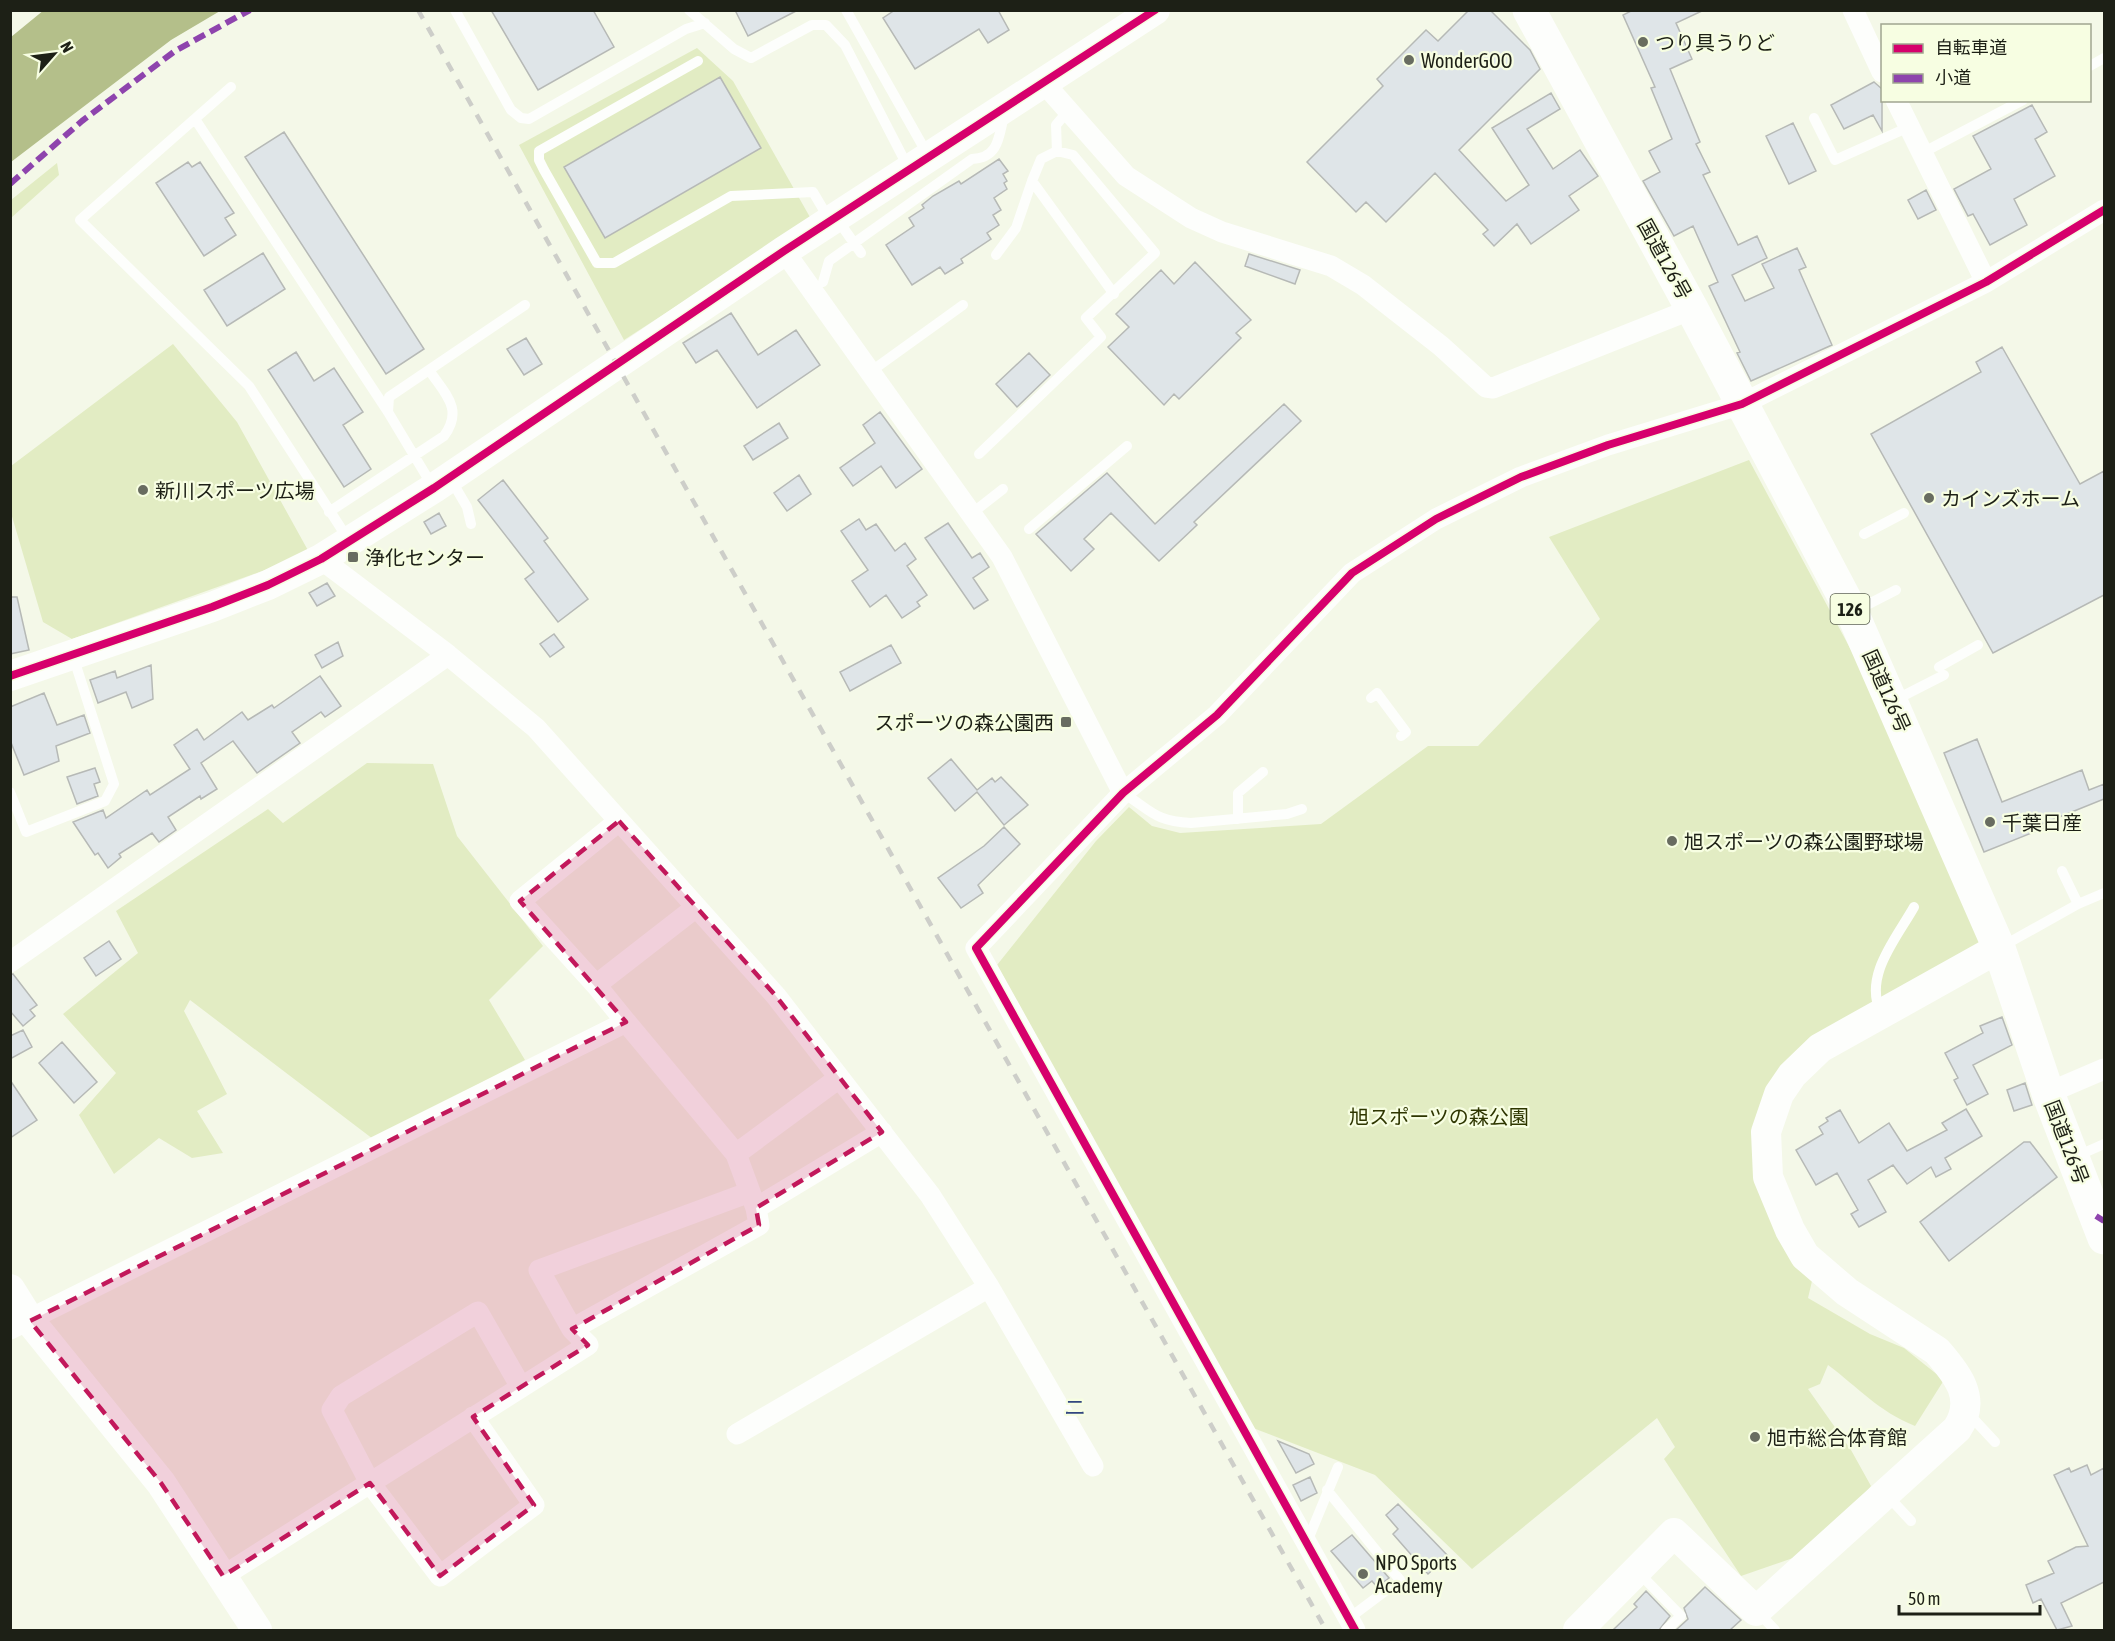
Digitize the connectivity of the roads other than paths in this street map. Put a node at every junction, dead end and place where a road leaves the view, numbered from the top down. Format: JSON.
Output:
{"nodes":[{"id":1,"x":455,"y":10,"type":"edge"},
{"id":2,"x":689,"y":10,"type":"edge"},
{"id":3,"x":846,"y":10,"type":"edge"},
{"id":4,"x":1155,"y":10,"type":"edge"},
{"id":5,"x":1529,"y":10,"type":"edge"},
{"id":6,"x":1853,"y":10,"type":"edge"},
{"id":7,"x":705,"y":23,"type":"junction"},
{"id":8,"x":698,"y":61,"type":"dead end"},
{"id":9,"x":1881,"y":70,"type":"edge"},
{"id":10,"x":1043,"y":82,"type":"junction"},
{"id":11,"x":231,"y":87,"type":"dead end"},
{"id":12,"x":1897,"y":102,"type":"edge"},
{"id":13,"x":2019,"y":102,"type":"edge"},
{"id":14,"x":1006,"y":106,"type":"junction"},
{"id":15,"x":1068,"y":111,"type":"junction"},
{"id":16,"x":1814,"y":118,"type":"dead end"},
{"id":17,"x":195,"y":119,"type":"junction"},
{"id":18,"x":1909,"y":127,"type":"junction"},
{"id":19,"x":1057,"y":151,"type":"junction"},
{"id":20,"x":1922,"y":153,"type":"junction"},
{"id":21,"x":919,"y":163,"type":"junction"},
{"id":22,"x":1032,"y":181,"type":"junction"},
{"id":23,"x":2104,"y":210,"type":"edge"},
{"id":24,"x":833,"y":219,"type":"junction"},
{"id":25,"x":854,"y":243,"type":"junction"},
{"id":26,"x":784,"y":251,"type":"junction"},
{"id":27,"x":861,"y":253,"type":"dead end"},
{"id":28,"x":996,"y":255,"type":"dead end"},
{"id":29,"x":823,"y":282,"type":"dead end"},
{"id":30,"x":1986,"y":282,"type":"junction"},
{"id":31,"x":1114,"y":294,"type":"junction"},
{"id":32,"x":525,"y":305,"type":"dead end"},
{"id":33,"x":963,"y":305,"type":"dead end"},
{"id":34,"x":1692,"y":309,"type":"junction"},
{"id":35,"x":429,"y":370,"type":"junction"},
{"id":36,"x":870,"y":372,"type":"junction"},
{"id":37,"x":1743,"y":404,"type":"junction"},
{"id":38,"x":388,"y":412,"type":"junction"},
{"id":39,"x":1127,"y":447,"type":"dead end"},
{"id":40,"x":980,"y":454,"type":"dead end"},
{"id":41,"x":413,"y":455,"type":"junction"},
{"id":42,"x":442,"y":482,"type":"junction"},
{"id":43,"x":1003,"y":489,"type":"dead end"},
{"id":44,"x":329,"y":512,"type":"junction"},
{"id":45,"x":1904,"y":513,"type":"dead end"},
{"id":46,"x":971,"y":514,"type":"junction"},
{"id":47,"x":471,"y":524,"type":"dead end"},
{"id":48,"x":1029,"y":529,"type":"dead end"},
{"id":49,"x":1864,"y":534,"type":"dead end"},
{"id":50,"x":349,"y":542,"type":"junction"},
{"id":51,"x":321,"y":559,"type":"junction"},
{"id":52,"x":1896,"y":590,"type":"dead end"},
{"id":53,"x":1852,"y":612,"type":"junction"},
{"id":54,"x":1978,"y":645,"type":"dead end"},
{"id":55,"x":73,"y":655,"type":"junction"},
{"id":56,"x":448,"y":655,"type":"junction"},
{"id":57,"x":10,"y":676,"type":"edge"},
{"id":58,"x":1371,"y":698,"type":"dead end"},
{"id":59,"x":1892,"y":702,"type":"junction"},
{"id":60,"x":1401,"y":736,"type":"dead end"},
{"id":61,"x":1263,"y":772,"type":"dead end"},
{"id":62,"x":10,"y":792,"type":"edge"},
{"id":63,"x":1123,"y":793,"type":"junction"},
{"id":64,"x":1302,"y":809,"type":"dead end"},
{"id":65,"x":1238,"y":819,"type":"junction"},
{"id":66,"x":619,"y":820,"type":"junction"},
{"id":67,"x":2062,"y":871,"type":"dead end"},
{"id":68,"x":2104,"y":893,"type":"edge"},
{"id":69,"x":2078,"y":904,"type":"junction"},
{"id":70,"x":1914,"y":907,"type":"dead end"},
{"id":71,"x":695,"y":908,"type":"junction"},
{"id":72,"x":1999,"y":948,"type":"junction"},
{"id":73,"x":10,"y":962,"type":"edge"},
{"id":74,"x":596,"y":985,"type":"junction"},
{"id":75,"x":1881,"y":1013,"type":"junction"},
{"id":76,"x":626,"y":1022,"type":"junction"},
{"id":77,"x":2104,"y":1069,"type":"edge"},
{"id":78,"x":839,"y":1078,"type":"junction"},
{"id":79,"x":2048,"y":1093,"type":"junction"},
{"id":80,"x":882,"y":1132,"type":"junction"},
{"id":81,"x":2104,"y":1144,"type":"edge"},
{"id":82,"x":736,"y":1154,"type":"junction"},
{"id":83,"x":2074,"y":1158,"type":"junction"},
{"id":84,"x":753,"y":1200,"type":"junction"},
{"id":85,"x":2104,"y":1238,"type":"edge"},
{"id":86,"x":989,"y":1287,"type":"junction"},
{"id":87,"x":10,"y":1289,"type":"edge"},
{"id":88,"x":20,"y":1325,"type":"edge"},
{"id":89,"x":572,"y":1329,"type":"junction"},
{"id":90,"x":521,"y":1387,"type":"junction"},
{"id":91,"x":1967,"y":1412,"type":"junction"},
{"id":92,"x":473,"y":1417,"type":"junction"},
{"id":93,"x":737,"y":1434,"type":"dead end"},
{"id":94,"x":1995,"y":1442,"type":"dead end"},
{"id":95,"x":1093,"y":1466,"type":"dead end"},
{"id":96,"x":1338,"y":1467,"type":"dead end"},
{"id":97,"x":370,"y":1483,"type":"junction"},
{"id":98,"x":1327,"y":1490,"type":"junction"},
{"id":99,"x":1886,"y":1494,"type":"junction"},
{"id":100,"x":1911,"y":1521,"type":"dead end"},
{"id":101,"x":1306,"y":1545,"type":"junction"},
{"id":102,"x":1637,"y":1571,"type":"junction"},
{"id":103,"x":223,"y":1576,"type":"junction"},
{"id":104,"x":1766,"y":1621,"type":"edge"},
{"id":105,"x":1352,"y":1625,"type":"edge"},
{"id":106,"x":1584,"y":1629,"type":"edge"},
{"id":107,"x":257,"y":1630,"type":"edge"},
{"id":108,"x":1666,"y":1630,"type":"edge"}],
"edges":[{"from":1,"to":7,"type":"lane"},
{"from":2,"to":7,"type":"lane"},
{"from":3,"to":21,"type":"lane"},
{"from":4,"to":10,"type":"street"},
{"from":5,"to":34,"type":"highway","name":"国道126号","number":"126"},
{"from":6,"to":9,"type":"street"},
{"from":7,"to":21,"type":"lane"},
{"from":8,"to":24,"type":"lane"},
{"from":10,"to":14,"type":"street"},
{"from":10,"to":15,"type":"street"},
{"from":11,"to":17,"type":"lane"},
{"from":12,"to":18,"type":"street"},
{"from":13,"to":20,"type":"lane"},
{"from":14,"to":21,"type":"street"},
{"from":14,"to":25,"type":"lane"},
{"from":15,"to":19,"type":"lane"},
{"from":15,"to":34,"type":"street"},
{"from":16,"to":18,"type":"lane"},
{"from":17,"to":38,"type":"lane"},
{"from":17,"to":44,"type":"lane"},
{"from":18,"to":20,"type":"street"},
{"from":19,"to":22,"type":"lane"},
{"from":19,"to":31,"type":"lane"},
{"from":20,"to":30,"type":"street"},
{"from":21,"to":24,"type":"street"},
{"from":22,"to":28,"type":"lane"},
{"from":22,"to":31,"type":"lane"},
{"from":23,"to":30,"type":"street"},
{"from":24,"to":25,"type":"lane"},
{"from":24,"to":26,"type":"street"},
{"from":25,"to":27,"type":"lane"},
{"from":25,"to":29,"type":"lane"},
{"from":26,"to":36,"type":"street"},
{"from":26,"to":42,"type":"street"},
{"from":30,"to":37,"type":"street"},
{"from":31,"to":40,"type":"lane"},
{"from":32,"to":35,"type":"lane"},
{"from":33,"to":36,"type":"lane"},
{"from":34,"to":37,"type":"highway","name":"国道126号","number":"126"},
{"from":35,"to":38,"type":"lane"},
{"from":35,"to":41,"type":"lane"},
{"from":36,"to":46,"type":"street"},
{"from":37,"to":53,"type":"highway","name":"国道126号","number":"126"},
{"from":37,"to":63,"type":"street"},
{"from":38,"to":41,"type":"lane"},
{"from":39,"to":48,"type":"lane"},
{"from":41,"to":42,"type":"lane"},
{"from":41,"to":44,"type":"lane"},
{"from":42,"to":47,"type":"lane"},
{"from":42,"to":50,"type":"street"},
{"from":43,"to":46,"type":"lane"},
{"from":44,"to":50,"type":"lane"},
{"from":45,"to":49,"type":"lane"},
{"from":46,"to":63,"type":"street"},
{"from":50,"to":51,"type":"street"},
{"from":51,"to":55,"type":"street"},
{"from":51,"to":56,"type":"street"},
{"from":52,"to":53,"type":"lane"},
{"from":53,"to":59,"type":"highway","name":"国道126号","number":"126"},
{"from":54,"to":59,"type":"lane"},
{"from":55,"to":57,"type":"street"},
{"from":55,"to":62,"type":"lane"},
{"from":56,"to":66,"type":"street"},
{"from":56,"to":73,"type":"street"},
{"from":58,"to":60,"type":"lane"},
{"from":59,"to":72,"type":"highway","name":"国道126号","number":"126"},
{"from":61,"to":65,"type":"lane"},
{"from":63,"to":65,"type":"lane"},
{"from":63,"to":101,"type":"street"},
{"from":64,"to":65,"type":"lane"},
{"from":66,"to":71,"type":"street"},
{"from":66,"to":74,"type":"street"},
{"from":67,"to":69,"type":"lane"},
{"from":68,"to":69,"type":"lane"},
{"from":69,"to":72,"type":"lane"},
{"from":70,"to":75,"type":"lane"},
{"from":71,"to":74,"type":"street"},
{"from":71,"to":78,"type":"street"},
{"from":72,"to":75,"type":"street"},
{"from":72,"to":79,"type":"highway","name":"国道126号","number":"126"},
{"from":74,"to":76,"type":"street"},
{"from":75,"to":91,"type":"street"},
{"from":76,"to":82,"type":"street"},
{"from":76,"to":88,"type":"street"},
{"from":77,"to":79,"type":"street"},
{"from":78,"to":80,"type":"street"},
{"from":78,"to":82,"type":"street"},
{"from":79,"to":83,"type":"highway","name":"国道126号","number":"126"},
{"from":80,"to":84,"type":"street"},
{"from":80,"to":86,"type":"street"},
{"from":81,"to":83,"type":"lane"},
{"from":82,"to":84,"type":"street"},
{"from":83,"to":85,"type":"highway","name":"国道126号","number":"126"},
{"from":84,"to":89,"type":"street"},
{"from":84,"to":89,"type":"street"},
{"from":86,"to":93,"type":"street"},
{"from":86,"to":95,"type":"street"},
{"from":87,"to":88,"type":"street"},
{"from":88,"to":103,"type":"street"},
{"from":89,"to":90,"type":"street"},
{"from":90,"to":92,"type":"street"},
{"from":90,"to":97,"type":"street"},
{"from":91,"to":94,"type":"lane"},
{"from":91,"to":99,"type":"street"},
{"from":92,"to":97,"type":"street"},
{"from":92,"to":97,"type":"street"},
{"from":96,"to":98,"type":"lane"},
{"from":97,"to":103,"type":"street"},
{"from":98,"to":101,"type":"lane"},
{"from":98,"to":105,"type":"lane"},
{"from":99,"to":100,"type":"lane"},
{"from":99,"to":104,"type":"street"},
{"from":101,"to":105,"type":"street"},
{"from":102,"to":104,"type":"street"},
{"from":102,"to":106,"type":"street"},
{"from":102,"to":108,"type":"lane"},
{"from":103,"to":107,"type":"street"}]}
